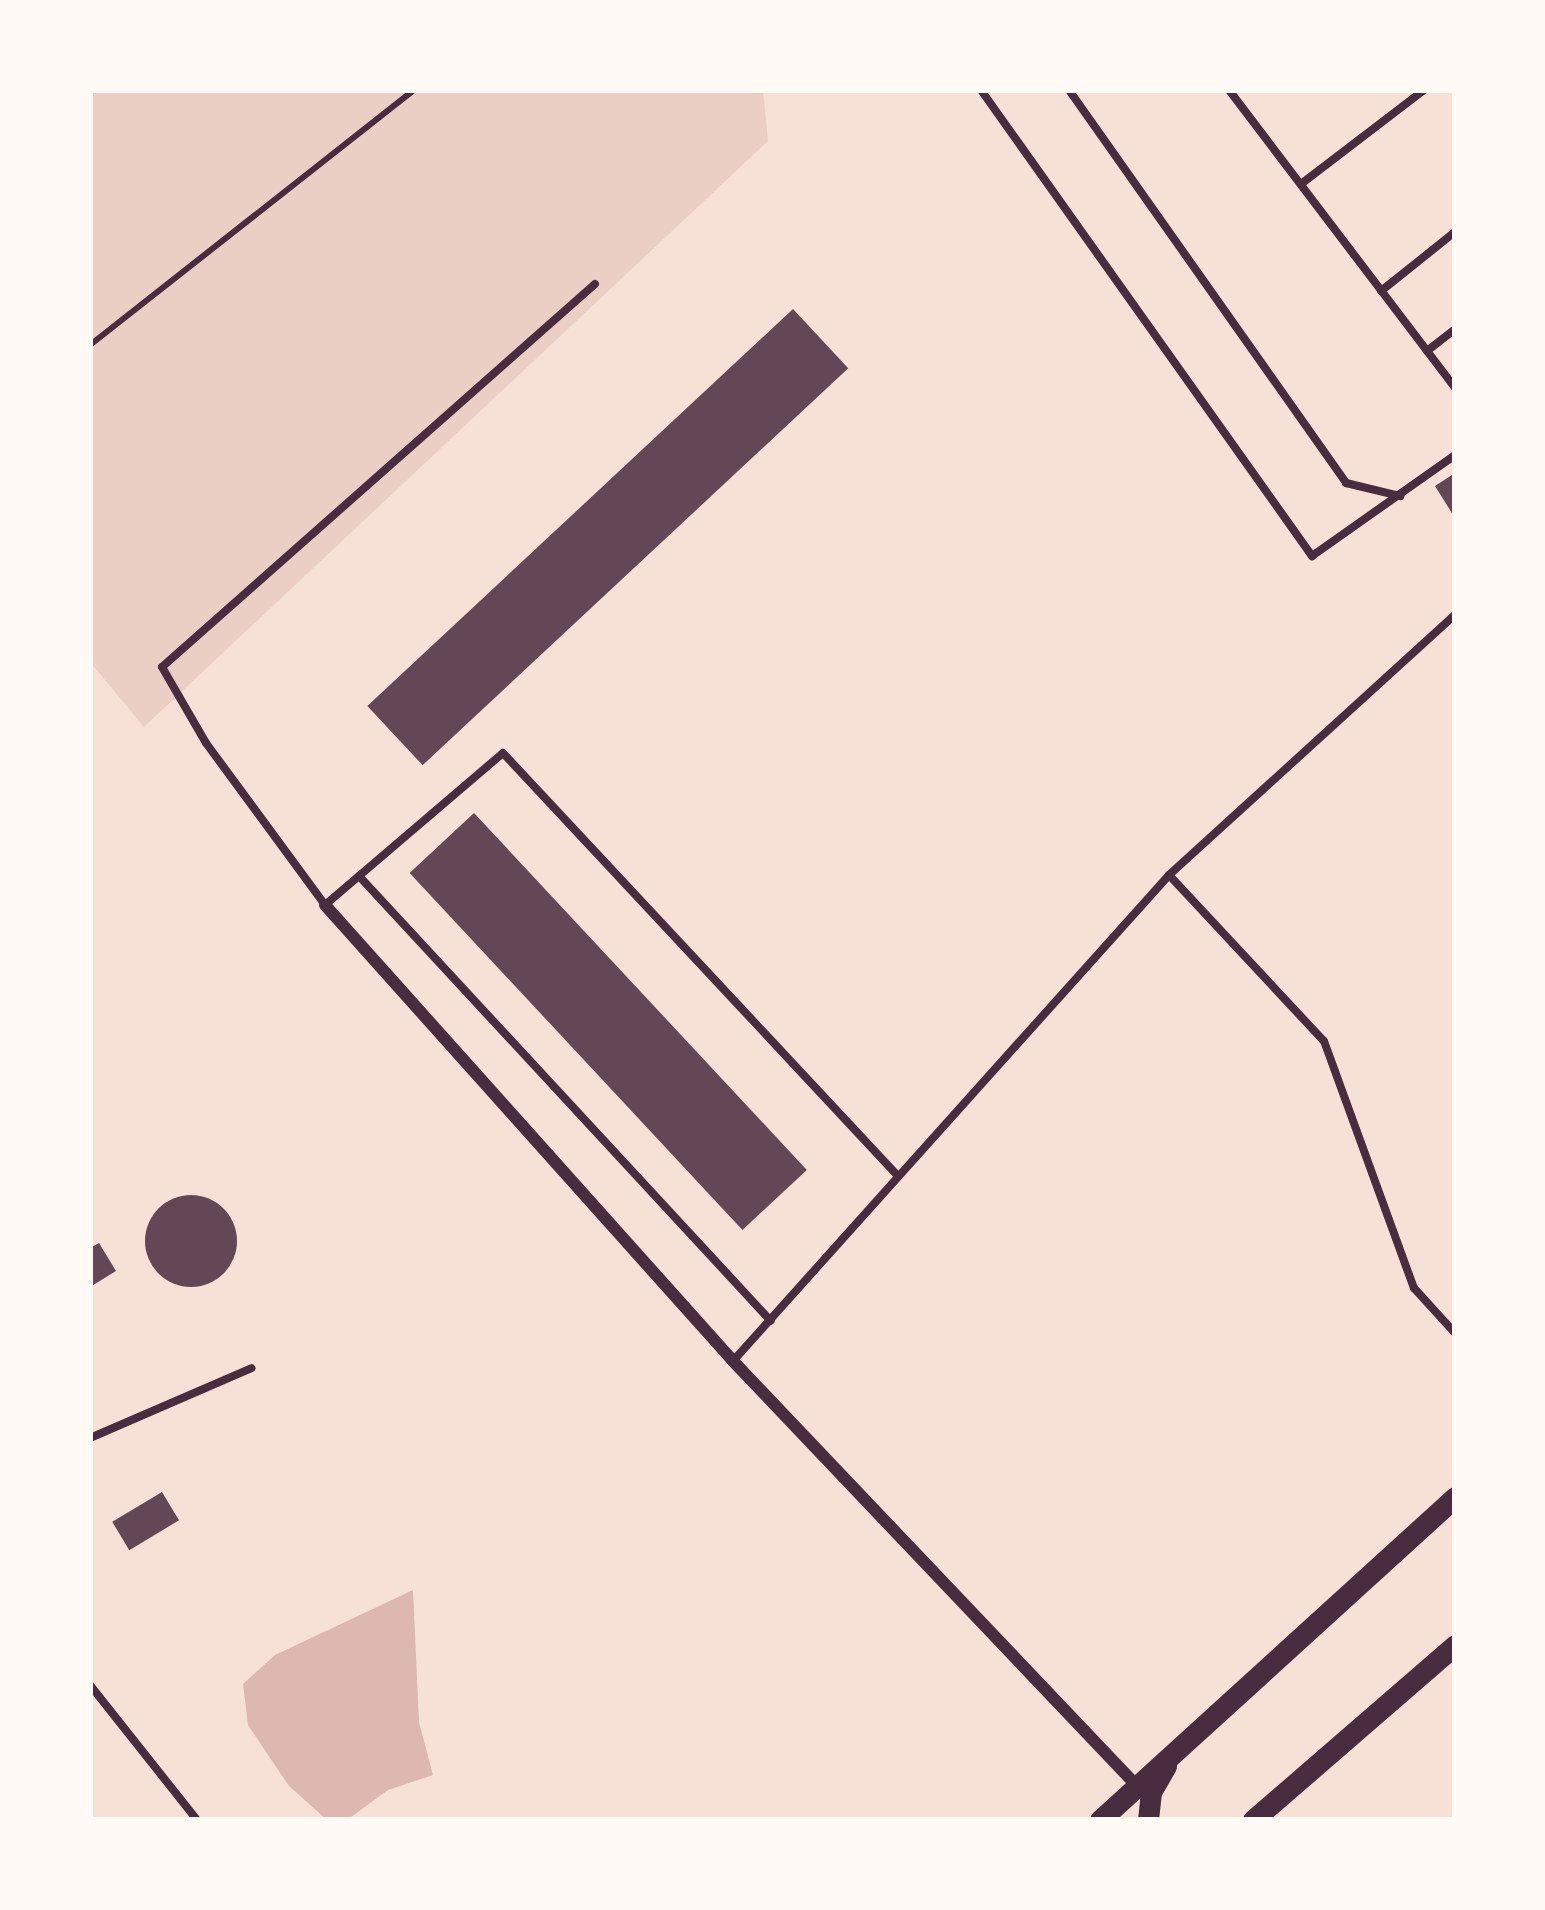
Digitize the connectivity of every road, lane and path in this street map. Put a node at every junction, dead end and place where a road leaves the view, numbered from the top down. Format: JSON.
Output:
{"nodes":[{"id":1,"x":414,"y":90,"type":"edge"},
{"id":2,"x":981,"y":90,"type":"edge"},
{"id":3,"x":1069,"y":90,"type":"edge"},
{"id":4,"x":1229,"y":90,"type":"edge"},
{"id":5,"x":1424,"y":90,"type":"edge"},
{"id":6,"x":1300,"y":184,"type":"junction"},
{"id":7,"x":1455,"y":232,"type":"edge"},
{"id":8,"x":595,"y":284,"type":"dead end"},
{"id":9,"x":1381,"y":291,"type":"junction"},
{"id":10,"x":1455,"y":329,"type":"edge"},
{"id":11,"x":90,"y":345,"type":"edge"},
{"id":12,"x":1427,"y":351,"type":"junction"},
{"id":13,"x":1455,"y":388,"type":"edge"},
{"id":14,"x":1455,"y":455,"type":"edge"},
{"id":15,"x":1401,"y":496,"type":"junction"},
{"id":16,"x":1455,"y":615,"type":"edge"},
{"id":17,"x":1168,"y":875,"type":"junction"},
{"id":18,"x":359,"y":876,"type":"junction"},
{"id":19,"x":325,"y":905,"type":"junction"},
{"id":20,"x":898,"y":1176,"type":"junction"},
{"id":21,"x":771,"y":1321,"type":"junction"},
{"id":22,"x":1455,"y":1333,"type":"edge"},
{"id":23,"x":733,"y":1361,"type":"junction"},
{"id":24,"x":253,"y":1368,"type":"dead end"},
{"id":25,"x":90,"y":1438,"type":"edge"},
{"id":26,"x":1455,"y":1497,"type":"edge"},
{"id":27,"x":1455,"y":1645,"type":"edge"},
{"id":28,"x":90,"y":1685,"type":"edge"},
{"id":29,"x":1191,"y":1732,"type":"junction"},
{"id":30,"x":1136,"y":1785,"type":"junction"},
{"id":31,"x":197,"y":1820,"type":"edge"},
{"id":32,"x":1100,"y":1820,"type":"edge"},
{"id":33,"x":1148,"y":1820,"type":"edge"},
{"id":34,"x":1249,"y":1820,"type":"edge"}],
"edges":[{"from":1,"to":11,"type":"path"},
{"from":2,"to":15,"type":"lane"},
{"from":3,"to":15,"type":"lane"},
{"from":4,"to":6,"type":"lane"},
{"from":5,"to":6,"type":"lane"},
{"from":6,"to":9,"type":"lane"},
{"from":7,"to":9,"type":"lane"},
{"from":8,"to":19,"type":"lane"},
{"from":9,"to":12,"type":"lane"},
{"from":10,"to":12,"type":"lane"},
{"from":12,"to":13,"type":"lane"},
{"from":14,"to":15,"type":"lane"},
{"from":16,"to":17,"type":"lane"},
{"from":17,"to":20,"type":"lane"},
{"from":17,"to":22,"type":"lane"},
{"from":18,"to":19,"type":"lane"},
{"from":18,"to":20,"type":"lane"},
{"from":18,"to":21,"type":"lane"},
{"from":19,"to":23,"type":"street"},
{"from":20,"to":21,"type":"lane"},
{"from":21,"to":23,"type":"lane"},
{"from":23,"to":30,"type":"street"},
{"from":24,"to":25,"type":"lane"},
{"from":26,"to":29,"type":"main road"},
{"from":27,"to":34,"type":"main road"},
{"from":28,"to":31,"type":"lane"},
{"from":29,"to":30,"type":"main road"},
{"from":29,"to":33,"type":"main road"},
{"from":30,"to":32,"type":"main road"}]}
